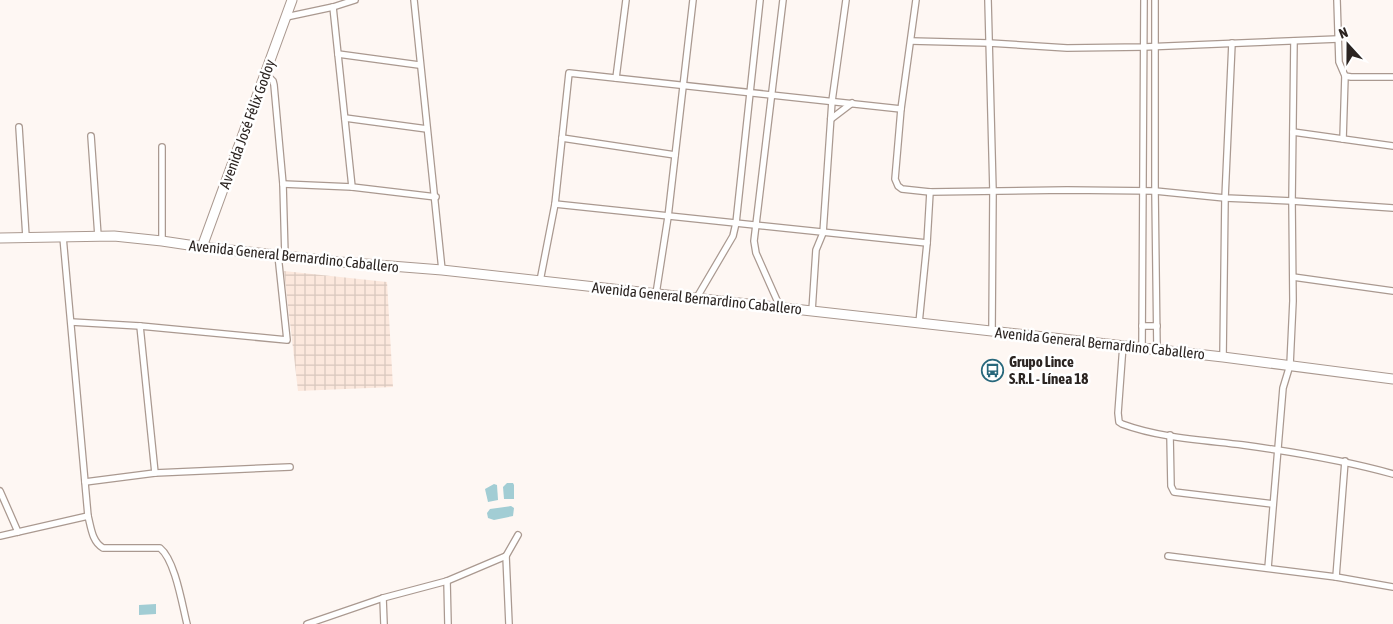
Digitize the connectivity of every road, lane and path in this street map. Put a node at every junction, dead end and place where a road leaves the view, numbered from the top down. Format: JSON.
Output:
{"nodes":[{"id":1,"x":292,"y":0,"type":"edge"},
{"id":2,"x":355,"y":0,"type":"edge"},
{"id":3,"x":414,"y":0,"type":"edge"},
{"id":4,"x":626,"y":0,"type":"edge"},
{"id":5,"x":693,"y":0,"type":"edge"},
{"id":6,"x":760,"y":0,"type":"edge"},
{"id":7,"x":783,"y":0,"type":"edge"},
{"id":8,"x":846,"y":0,"type":"edge"},
{"id":9,"x":916,"y":0,"type":"edge"},
{"id":10,"x":988,"y":0,"type":"edge"},
{"id":11,"x":1144,"y":0,"type":"edge"},
{"id":12,"x":1155,"y":0,"type":"edge"},
{"id":13,"x":1338,"y":0,"type":"edge"},
{"id":14,"x":333,"y":7,"type":"junction"},
{"id":15,"x":286,"y":17,"type":"junction"},
{"id":16,"x":1338,"y":39,"type":"junction"},
{"id":17,"x":911,"y":41,"type":"junction"},
{"id":18,"x":1294,"y":41,"type":"junction"},
{"id":19,"x":989,"y":43,"type":"junction"},
{"id":20,"x":1232,"y":43,"type":"junction"},
{"id":21,"x":1155,"y":46,"type":"junction"},
{"id":22,"x":1144,"y":47,"type":"junction"},
{"id":23,"x":338,"y":54,"type":"junction"},
{"id":24,"x":420,"y":65,"type":"junction"},
{"id":25,"x":265,"y":73,"type":"junction"},
{"id":26,"x":1345,"y":76,"type":"junction"},
{"id":27,"x":1393,"y":77,"type":"edge"},
{"id":28,"x":616,"y":78,"type":"junction"},
{"id":29,"x":683,"y":85,"type":"junction"},
{"id":30,"x":749,"y":93,"type":"junction"},
{"id":31,"x":771,"y":95,"type":"junction"},
{"id":32,"x":832,"y":101,"type":"junction"},
{"id":33,"x":852,"y":103,"type":"junction"},
{"id":34,"x":901,"y":109,"type":"junction"},
{"id":35,"x":345,"y":118,"type":"junction"},
{"id":36,"x":831,"y":119,"type":"junction"},
{"id":37,"x":19,"y":127,"type":"dead end"},
{"id":38,"x":427,"y":129,"type":"junction"},
{"id":39,"x":1293,"y":132,"type":"junction"},
{"id":40,"x":90,"y":136,"type":"dead end"},
{"id":41,"x":562,"y":138,"type":"junction"},
{"id":42,"x":1343,"y":139,"type":"junction"},
{"id":43,"x":1393,"y":146,"type":"edge"},
{"id":44,"x":162,"y":147,"type":"dead end"},
{"id":45,"x":675,"y":155,"type":"junction"},
{"id":46,"x":283,"y":184,"type":"junction"},
{"id":47,"x":352,"y":187,"type":"junction"},
{"id":48,"x":993,"y":191,"type":"junction"},
{"id":49,"x":930,"y":192,"type":"junction"},
{"id":50,"x":1144,"y":192,"type":"junction"},
{"id":51,"x":1155,"y":192,"type":"junction"},
{"id":52,"x":436,"y":198,"type":"junction"},
{"id":53,"x":1225,"y":198,"type":"junction"},
{"id":54,"x":1292,"y":200,"type":"junction"},
{"id":55,"x":555,"y":204,"type":"junction"},
{"id":56,"x":1393,"y":208,"type":"edge"},
{"id":57,"x":668,"y":217,"type":"junction"},
{"id":58,"x":736,"y":222,"type":"junction"},
{"id":59,"x":755,"y":225,"type":"junction"},
{"id":60,"x":823,"y":233,"type":"junction"},
{"id":61,"x":98,"y":236,"type":"junction"},
{"id":62,"x":26,"y":237,"type":"junction"},
{"id":63,"x":63,"y":237,"type":"junction"},
{"id":64,"x":0,"y":238,"type":"edge"},
{"id":65,"x":162,"y":241,"type":"junction"},
{"id":66,"x":927,"y":243,"type":"junction"},
{"id":67,"x":202,"y":247,"type":"junction"},
{"id":68,"x":281,"y":255,"type":"junction"},
{"id":69,"x":442,"y":270,"type":"junction"},
{"id":70,"x":1293,"y":277,"type":"junction"},
{"id":71,"x":540,"y":281,"type":"junction"},
{"id":72,"x":1393,"y":291,"type":"edge"},
{"id":73,"x":656,"y":294,"type":"junction"},
{"id":74,"x":696,"y":298,"type":"junction"},
{"id":75,"x":780,"y":307,"type":"junction"},
{"id":76,"x":812,"y":311,"type":"junction"},
{"id":77,"x":71,"y":322,"type":"junction"},
{"id":78,"x":918,"y":323,"type":"junction"},
{"id":79,"x":140,"y":326,"type":"junction"},
{"id":80,"x":1142,"y":326,"type":"junction"},
{"id":81,"x":1157,"y":326,"type":"junction"},
{"id":82,"x":992,"y":331,"type":"junction"},
{"id":83,"x":1123,"y":346,"type":"junction"},
{"id":84,"x":1142,"y":348,"type":"junction"},
{"id":85,"x":1157,"y":349,"type":"junction"},
{"id":86,"x":1223,"y":357,"type":"junction"},
{"id":87,"x":1290,"y":365,"type":"junction"},
{"id":88,"x":1393,"y":379,"type":"edge"},
{"id":89,"x":1170,"y":435,"type":"junction"},
{"id":90,"x":1278,"y":450,"type":"junction"},
{"id":91,"x":1345,"y":461,"type":"junction"},
{"id":92,"x":290,"y":467,"type":"dead end"},
{"id":93,"x":155,"y":474,"type":"junction"},
{"id":94,"x":1393,"y":474,"type":"edge"},
{"id":95,"x":85,"y":482,"type":"junction"},
{"id":96,"x":0,"y":491,"type":"edge"},
{"id":97,"x":1273,"y":504,"type":"junction"},
{"id":98,"x":88,"y":516,"type":"junction"},
{"id":99,"x":18,"y":532,"type":"junction"},
{"id":100,"x":518,"y":535,"type":"dead end"},
{"id":101,"x":0,"y":536,"type":"edge"},
{"id":102,"x":506,"y":556,"type":"junction"},
{"id":103,"x":1168,"y":556,"type":"dead end"},
{"id":104,"x":1268,"y":568,"type":"junction"},
{"id":105,"x":1336,"y":577,"type":"junction"},
{"id":106,"x":446,"y":581,"type":"junction"},
{"id":107,"x":1393,"y":587,"type":"edge"},
{"id":108,"x":383,"y":598,"type":"junction"},
{"id":109,"x":317,"y":622,"type":"edge"},
{"id":110,"x":187,"y":624,"type":"edge"},
{"id":111,"x":307,"y":624,"type":"edge"},
{"id":112,"x":384,"y":624,"type":"edge"},
{"id":113,"x":448,"y":624,"type":"edge"},
{"id":114,"x":509,"y":624,"type":"edge"}],
"edges":[{"from":1,"to":15,"type":"main road","name":"Avenida José Félix Godoy"},
{"from":2,"to":14,"type":"street"},
{"from":3,"to":24,"type":"street"},
{"from":4,"to":28,"type":"street"},
{"from":5,"to":29,"type":"street"},
{"from":6,"to":30,"type":"street"},
{"from":7,"to":31,"type":"street"},
{"from":8,"to":32,"type":"street"},
{"from":9,"to":17,"type":"street"},
{"from":10,"to":19,"type":"street"},
{"from":11,"to":22,"type":"street"},
{"from":12,"to":21,"type":"street"},
{"from":13,"to":16,"type":"street"},
{"from":14,"to":15,"type":"street"},
{"from":14,"to":23,"type":"street"},
{"from":15,"to":25,"type":"main road","name":"Avenida José Félix Godoy"},
{"from":16,"to":18,"type":"street"},
{"from":16,"to":26,"type":"street"},
{"from":17,"to":19,"type":"street"},
{"from":17,"to":34,"type":"street"},
{"from":18,"to":20,"type":"street"},
{"from":18,"to":39,"type":"street"},
{"from":19,"to":22,"type":"street"},
{"from":19,"to":48,"type":"street"},
{"from":20,"to":21,"type":"street"},
{"from":20,"to":53,"type":"street"},
{"from":21,"to":22,"type":"street"},
{"from":21,"to":51,"type":"street"},
{"from":22,"to":50,"type":"street"},
{"from":23,"to":24,"type":"street"},
{"from":23,"to":35,"type":"street"},
{"from":24,"to":38,"type":"street"},
{"from":25,"to":46,"type":"street"},
{"from":25,"to":67,"type":"main road","name":"Avenida José Félix Godoy"},
{"from":26,"to":27,"type":"street"},
{"from":26,"to":42,"type":"street"},
{"from":28,"to":29,"type":"street"},
{"from":28,"to":41,"type":"street"},
{"from":29,"to":30,"type":"street"},
{"from":29,"to":45,"type":"street"},
{"from":30,"to":31,"type":"street"},
{"from":30,"to":58,"type":"street"},
{"from":31,"to":32,"type":"street"},
{"from":31,"to":59,"type":"street"},
{"from":32,"to":33,"type":"street"},
{"from":32,"to":36,"type":"street"},
{"from":33,"to":34,"type":"street"},
{"from":33,"to":36,"type":"street"},
{"from":34,"to":49,"type":"street"},
{"from":35,"to":38,"type":"street"},
{"from":35,"to":47,"type":"street"},
{"from":36,"to":60,"type":"street"},
{"from":37,"to":62,"type":"street"},
{"from":38,"to":52,"type":"street"},
{"from":39,"to":42,"type":"street"},
{"from":39,"to":54,"type":"street"},
{"from":40,"to":61,"type":"street"},
{"from":41,"to":45,"type":"street"},
{"from":41,"to":55,"type":"street"},
{"from":42,"to":43,"type":"street"},
{"from":44,"to":65,"type":"street"},
{"from":45,"to":57,"type":"street"},
{"from":46,"to":47,"type":"street"},
{"from":46,"to":68,"type":"street"},
{"from":47,"to":52,"type":"street"},
{"from":48,"to":49,"type":"street"},
{"from":48,"to":50,"type":"street"},
{"from":48,"to":82,"type":"street"},
{"from":49,"to":66,"type":"street"},
{"from":50,"to":51,"type":"street"},
{"from":50,"to":80,"type":"street"},
{"from":51,"to":53,"type":"street"},
{"from":51,"to":81,"type":"street"},
{"from":52,"to":69,"type":"street"},
{"from":53,"to":54,"type":"street"},
{"from":53,"to":86,"type":"street"},
{"from":54,"to":56,"type":"street"},
{"from":54,"to":70,"type":"street"},
{"from":55,"to":57,"type":"street"},
{"from":55,"to":71,"type":"street"},
{"from":57,"to":58,"type":"street"},
{"from":57,"to":73,"type":"street"},
{"from":58,"to":59,"type":"street"},
{"from":58,"to":74,"type":"street"},
{"from":59,"to":60,"type":"street"},
{"from":59,"to":75,"type":"street"},
{"from":60,"to":66,"type":"street"},
{"from":60,"to":76,"type":"street"},
{"from":61,"to":63,"type":"main road","name":"Avenida General Bernardino Caballero"},
{"from":61,"to":65,"type":"main road","name":"Avenida General Bernardino Caballero"},
{"from":62,"to":63,"type":"main road","name":"Avenida General Bernardino Caballero"},
{"from":62,"to":64,"type":"main road","name":"Avenida General Bernardino Caballero"},
{"from":63,"to":77,"type":"street"},
{"from":65,"to":67,"type":"main road","name":"Avenida General Bernardino Caballero"},
{"from":66,"to":78,"type":"street"},
{"from":67,"to":68,"type":"main road","name":"Avenida General Bernardino Caballero"},
{"from":68,"to":69,"type":"main road","name":"Avenida General Bernardino Caballero"},
{"from":68,"to":79,"type":"street"},
{"from":69,"to":71,"type":"main road","name":"Avenida General Bernardino Caballero"},
{"from":70,"to":72,"type":"street"},
{"from":70,"to":87,"type":"street"},
{"from":71,"to":73,"type":"main road","name":"Avenida General Bernardino Caballero"},
{"from":73,"to":74,"type":"main road","name":"Avenida General Bernardino Caballero"},
{"from":74,"to":75,"type":"main road","name":"Avenida General Bernardino Caballero"},
{"from":75,"to":76,"type":"main road","name":"Avenida General Bernardino Caballero"},
{"from":76,"to":78,"type":"main road","name":"Avenida General Bernardino Caballero"},
{"from":77,"to":79,"type":"street"},
{"from":77,"to":95,"type":"street"},
{"from":78,"to":82,"type":"main road","name":"Avenida General Bernardino Caballero"},
{"from":79,"to":93,"type":"street"},
{"from":80,"to":81,"type":"street"},
{"from":80,"to":84,"type":"street"},
{"from":81,"to":85,"type":"street"},
{"from":82,"to":83,"type":"main road","name":"Avenida General Bernardino Caballero"},
{"from":83,"to":84,"type":"main road","name":"Avenida General Bernardino Caballero"},
{"from":83,"to":89,"type":"street"},
{"from":84,"to":85,"type":"main road","name":"Avenida General Bernardino Caballero"},
{"from":85,"to":86,"type":"main road","name":"Avenida General Bernardino Caballero"},
{"from":86,"to":87,"type":"main road","name":"Avenida General Bernardino Caballero"},
{"from":87,"to":88,"type":"main road","name":"Avenida General Bernardino Caballero"},
{"from":87,"to":90,"type":"street"},
{"from":89,"to":90,"type":"street"},
{"from":89,"to":97,"type":"street"},
{"from":90,"to":91,"type":"street"},
{"from":90,"to":97,"type":"street"},
{"from":91,"to":94,"type":"street"},
{"from":91,"to":105,"type":"street"},
{"from":92,"to":93,"type":"street"},
{"from":93,"to":95,"type":"street"},
{"from":95,"to":98,"type":"street"},
{"from":96,"to":99,"type":"street"},
{"from":97,"to":104,"type":"street"},
{"from":98,"to":99,"type":"street"},
{"from":98,"to":110,"type":"street"},
{"from":99,"to":101,"type":"street"},
{"from":100,"to":102,"type":"street"},
{"from":102,"to":106,"type":"street"},
{"from":102,"to":114,"type":"street"},
{"from":103,"to":104,"type":"street"},
{"from":104,"to":105,"type":"street"},
{"from":105,"to":107,"type":"street"},
{"from":106,"to":108,"type":"street"},
{"from":106,"to":113,"type":"street"},
{"from":108,"to":109,"type":"street"},
{"from":108,"to":112,"type":"street"},
{"from":109,"to":111,"type":"street"}]}
